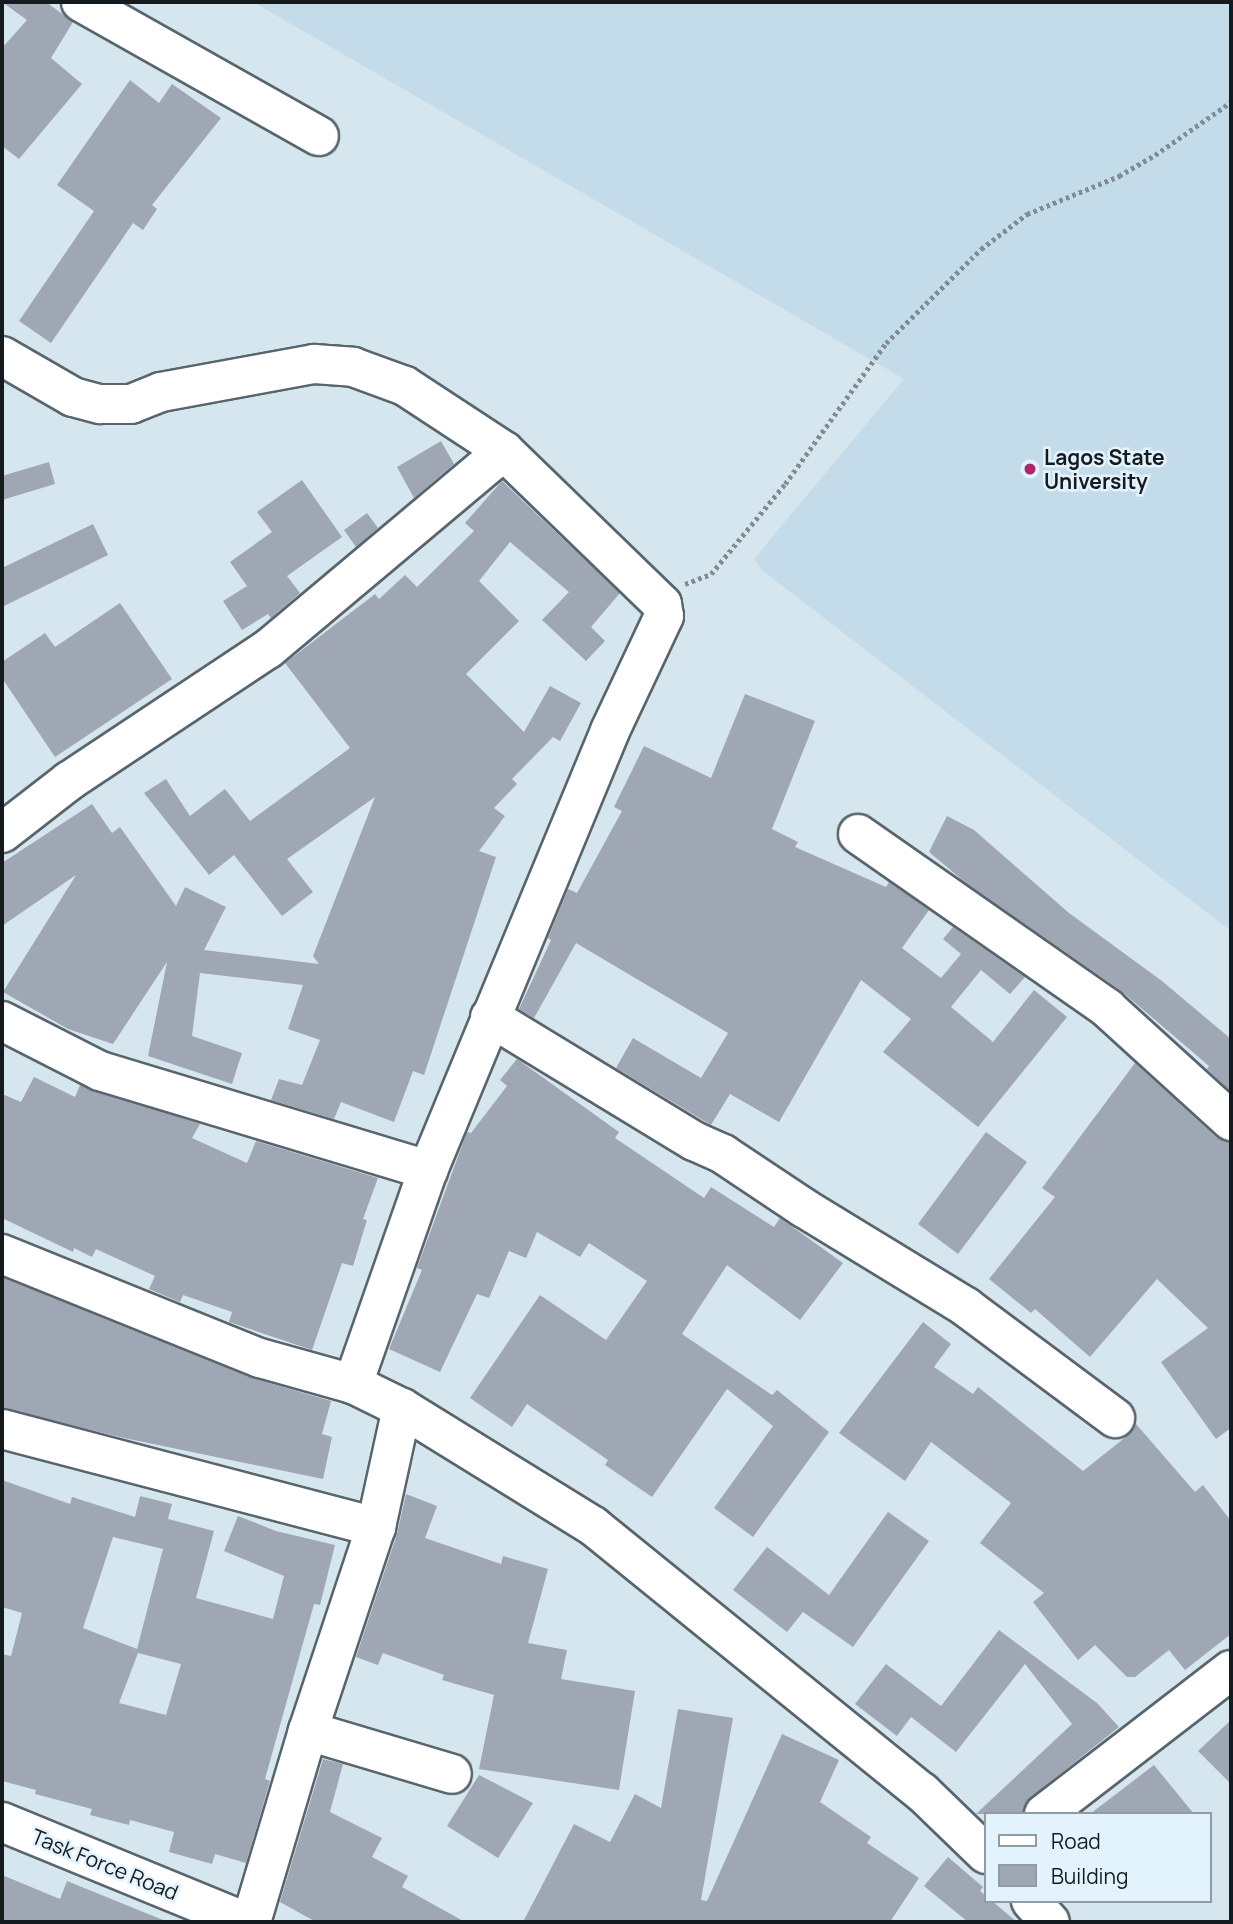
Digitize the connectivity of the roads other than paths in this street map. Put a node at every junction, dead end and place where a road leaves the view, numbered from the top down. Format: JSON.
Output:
{"nodes":[{"id":1,"x":81,"y":2,"type":"edge"},
{"id":2,"x":319,"y":136,"type":"dead end"},
{"id":3,"x":2,"y":356,"type":"edge"},
{"id":4,"x":504,"y":451,"type":"junction"},
{"id":5,"x":2,"y":833,"type":"edge"},
{"id":6,"x":858,"y":834,"type":"dead end"},
{"id":7,"x":490,"y":1017,"type":"junction"},
{"id":8,"x":2,"y":1021,"type":"edge"},
{"id":9,"x":1231,"y":1121,"type":"edge"},
{"id":10,"x":428,"y":1170,"type":"junction"},
{"id":11,"x":2,"y":1254,"type":"edge"},
{"id":12,"x":353,"y":1384,"type":"junction"},
{"id":13,"x":402,"y":1408,"type":"junction"},
{"id":14,"x":1115,"y":1418,"type":"dead end"},
{"id":15,"x":2,"y":1429,"type":"edge"},
{"id":16,"x":376,"y":1527,"type":"junction"},
{"id":17,"x":1231,"y":1670,"type":"edge"},
{"id":18,"x":308,"y":1731,"type":"junction"},
{"id":19,"x":452,"y":1774,"type":"dead end"},
{"id":20,"x":1047,"y":1812,"type":"edge"},
{"id":21,"x":2,"y":1822,"type":"edge"},
{"id":22,"x":984,"y":1852,"type":"edge"},
{"id":23,"x":1033,"y":1903,"type":"edge"},
{"id":24,"x":249,"y":1922,"type":"edge"},
{"id":25,"x":1050,"y":1922,"type":"edge"}],
"edges":[{"from":1,"to":2,"type":"street"},
{"from":3,"to":4,"type":"street"},
{"from":4,"to":5,"type":"street"},
{"from":4,"to":7,"type":"street"},
{"from":6,"to":9,"type":"street"},
{"from":7,"to":10,"type":"street"},
{"from":7,"to":14,"type":"street"},
{"from":8,"to":10,"type":"street"},
{"from":10,"to":12,"type":"street"},
{"from":11,"to":12,"type":"street"},
{"from":12,"to":13,"type":"street"},
{"from":13,"to":16,"type":"street"},
{"from":13,"to":22,"type":"street"},
{"from":15,"to":16,"type":"street"},
{"from":16,"to":18,"type":"street"},
{"from":17,"to":20,"type":"street"},
{"from":18,"to":19,"type":"street"},
{"from":18,"to":24,"type":"street"},
{"from":21,"to":24,"type":"street","name":"Task Force Road"},
{"from":23,"to":25,"type":"street"}]}
